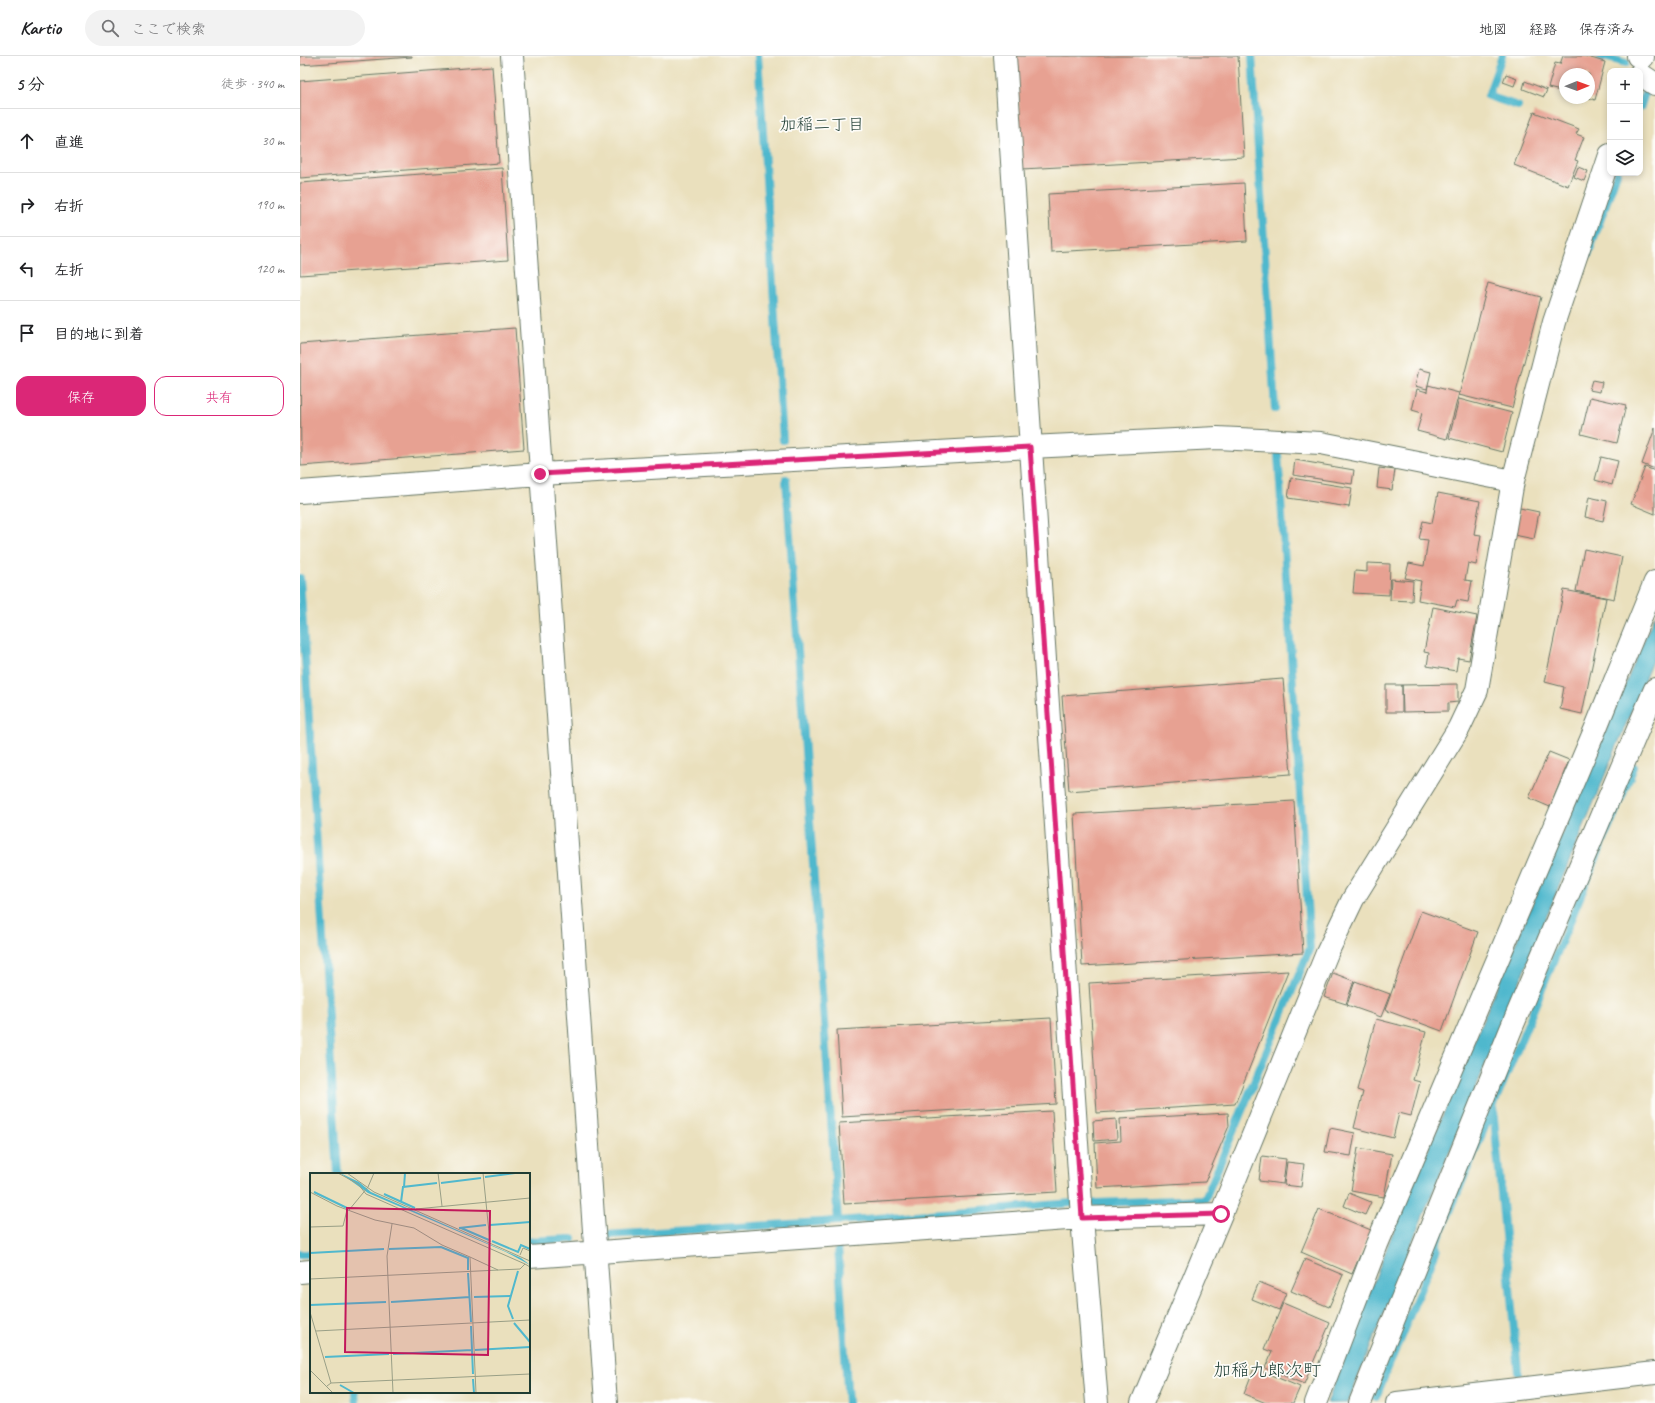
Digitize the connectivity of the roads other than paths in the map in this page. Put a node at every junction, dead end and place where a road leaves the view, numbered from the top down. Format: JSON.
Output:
{"nodes":[{"id":1,"x":512,"y":56,"type":"edge"},
{"id":2,"x":1005,"y":56,"type":"edge"},
{"id":3,"x":1641,"y":63,"type":"edge"},
{"id":4,"x":1655,"y":84,"type":"edge"},
{"id":5,"x":1607,"y":165,"type":"edge"},
{"id":6,"x":1030,"y":447,"type":"junction"},
{"id":7,"x":540,"y":474,"type":"junction"},
{"id":8,"x":1513,"y":481,"type":"junction"},
{"id":9,"x":300,"y":492,"type":"edge"},
{"id":10,"x":1655,"y":582,"type":"edge"},
{"id":11,"x":1655,"y":693,"type":"edge"},
{"id":12,"x":1221,"y":1214,"type":"junction"},
{"id":13,"x":1082,"y":1218,"type":"junction"},
{"id":14,"x":595,"y":1253,"type":"junction"},
{"id":15,"x":530,"y":1257,"type":"edge"},
{"id":16,"x":310,"y":1271,"type":"edge"},
{"id":17,"x":300,"y":1272,"type":"edge"},
{"id":18,"x":1655,"y":1373,"type":"edge"},
{"id":19,"x":606,"y":1403,"type":"edge"},
{"id":20,"x":1097,"y":1403,"type":"edge"},
{"id":21,"x":1142,"y":1403,"type":"edge"},
{"id":22,"x":1316,"y":1403,"type":"edge"},
{"id":23,"x":1360,"y":1403,"type":"edge"},
{"id":24,"x":1397,"y":1403,"type":"edge"}],
"edges":[{"from":1,"to":7,"type":"street"},
{"from":2,"to":6,"type":"street"},
{"from":3,"to":4,"type":"street"},
{"from":5,"to":8,"type":"street"},
{"from":6,"to":7,"type":"street"},
{"from":6,"to":8,"type":"street"},
{"from":6,"to":13,"type":"street"},
{"from":7,"to":9,"type":"street"},
{"from":7,"to":14,"type":"street"},
{"from":8,"to":12,"type":"street"},
{"from":10,"to":22,"type":"street"},
{"from":11,"to":23,"type":"street"},
{"from":12,"to":13,"type":"street"},
{"from":12,"to":21,"type":"street"},
{"from":13,"to":14,"type":"street"},
{"from":13,"to":20,"type":"street"},
{"from":14,"to":15,"type":"street"},
{"from":14,"to":19,"type":"street"},
{"from":16,"to":17,"type":"street"},
{"from":18,"to":24,"type":"street"}]}
